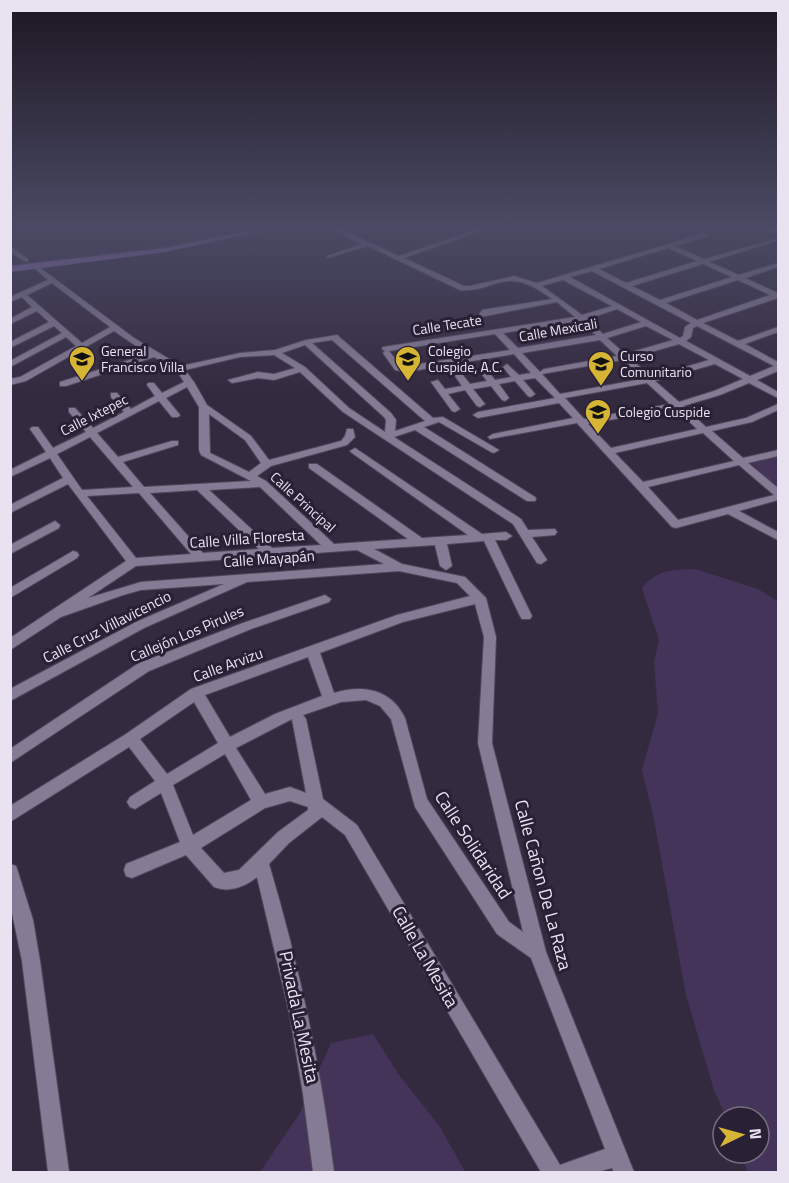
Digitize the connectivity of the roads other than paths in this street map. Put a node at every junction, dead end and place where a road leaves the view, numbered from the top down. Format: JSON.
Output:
{"nodes":[{"id":1,"x":53,"y":280,"type":"joint"},
{"id":2,"x":450,"y":280,"type":"edge"},
{"id":3,"x":505,"y":280,"type":"edge"},
{"id":4,"x":520,"y":280,"type":"edge"},
{"id":5,"x":553,"y":280,"type":"edge"},
{"id":6,"x":570,"y":280,"type":"edge"},
{"id":7,"x":614,"y":280,"type":"edge"},
{"id":8,"x":643,"y":280,"type":"edge"},
{"id":9,"x":733,"y":280,"type":"edge"},
{"id":10,"x":745,"y":280,"type":"edge"},
{"id":11,"x":534,"y":286,"type":"junction"},
{"id":12,"x":624,"y":286,"type":"junction"},
{"id":13,"x":22,"y":294,"type":"junction"},
{"id":14,"x":778,"y":295,"type":"edge"},
{"id":15,"x":10,"y":300,"type":"edge"},
{"id":16,"x":557,"y":300,"type":"junction"},
{"id":17,"x":659,"y":303,"type":"junction"},
{"id":18,"x":38,"y":307,"type":"junction"},
{"id":19,"x":617,"y":307,"type":"junction"},
{"id":20,"x":483,"y":315,"type":"dead end"},
{"id":21,"x":581,"y":318,"type":"junction"},
{"id":22,"x":10,"y":321,"type":"edge"},
{"id":23,"x":55,"y":322,"type":"junction"},
{"id":24,"x":647,"y":323,"type":"junction"},
{"id":25,"x":696,"y":323,"type":"junction"},
{"id":26,"x":114,"y":327,"type":"junction"},
{"id":27,"x":778,"y":329,"type":"edge"},
{"id":28,"x":497,"y":331,"type":"junction"},
{"id":29,"x":68,"y":333,"type":"junction"},
{"id":30,"x":601,"y":337,"type":"junction"},
{"id":31,"x":483,"y":338,"type":"dead end"},
{"id":32,"x":461,"y":341,"type":"dead end"},
{"id":33,"x":680,"y":341,"type":"junction"},
{"id":34,"x":310,"y":342,"type":"junction"},
{"id":35,"x":738,"y":344,"type":"junction"},
{"id":36,"x":10,"y":346,"type":"edge"},
{"id":37,"x":81,"y":346,"type":"junction"},
{"id":38,"x":437,"y":346,"type":"dead end"},
{"id":39,"x":414,"y":350,"type":"dead end"},
{"id":40,"x":516,"y":352,"type":"junction"},
{"id":41,"x":279,"y":354,"type":"junction"},
{"id":42,"x":498,"y":354,"type":"junction"},
{"id":43,"x":153,"y":355,"type":"junction"},
{"id":44,"x":624,"y":357,"type":"junction"},
{"id":45,"x":474,"y":358,"type":"junction"},
{"id":46,"x":716,"y":361,"type":"junction"},
{"id":47,"x":449,"y":362,"type":"junction"},
{"id":48,"x":10,"y":365,"type":"edge"},
{"id":49,"x":424,"y":366,"type":"junction"},
{"id":50,"x":778,"y":367,"type":"edge"},
{"id":51,"x":180,"y":369,"type":"junction"},
{"id":52,"x":302,"y":369,"type":"junction"},
{"id":53,"x":401,"y":369,"type":"joint"},
{"id":54,"x":540,"y":373,"type":"junction"},
{"id":55,"x":517,"y":378,"type":"junction"},
{"id":56,"x":232,"y":380,"type":"dead end"},
{"id":57,"x":649,"y":380,"type":"junction"},
{"id":58,"x":751,"y":380,"type":"junction"},
{"id":59,"x":11,"y":382,"type":"edge"},
{"id":60,"x":190,"y":382,"type":"junction"},
{"id":61,"x":493,"y":383,"type":"junction"},
{"id":62,"x":63,"y":384,"type":"dead end"},
{"id":63,"x":151,"y":385,"type":"dead end"},
{"id":64,"x":468,"y":387,"type":"junction"},
{"id":65,"x":442,"y":392,"type":"junction"},
{"id":66,"x":531,"y":394,"type":"dead end"},
{"id":67,"x":114,"y":395,"type":"dead end"},
{"id":68,"x":161,"y":395,"type":"junction"},
{"id":69,"x":778,"y":395,"type":"edge"},
{"id":70,"x":505,"y":398,"type":"dead end"},
{"id":71,"x":559,"y":398,"type":"junction"},
{"id":72,"x":480,"y":404,"type":"dead end"},
{"id":73,"x":678,"y":405,"type":"junction"},
{"id":74,"x":204,"y":407,"type":"junction"},
{"id":75,"x":778,"y":407,"type":"edge"},
{"id":76,"x":455,"y":409,"type":"dead end"},
{"id":77,"x":72,"y":410,"type":"dead end"},
{"id":78,"x":129,"y":412,"type":"junction"},
{"id":79,"x":175,"y":415,"type":"dead end"},
{"id":80,"x":478,"y":415,"type":"dead end"},
{"id":81,"x":435,"y":419,"type":"junction"},
{"id":82,"x":581,"y":421,"type":"junction"},
{"id":83,"x":415,"y":426,"type":"junction"},
{"id":84,"x":35,"y":429,"type":"dead end"},
{"id":85,"x":705,"y":430,"type":"junction"},
{"id":86,"x":91,"y":431,"type":"junction"},
{"id":87,"x":350,"y":431,"type":"dead end"},
{"id":88,"x":388,"y":436,"type":"junction"},
{"id":89,"x":493,"y":437,"type":"dead end"},
{"id":90,"x":175,"y":443,"type":"dead end"},
{"id":91,"x":494,"y":450,"type":"dead end"},
{"id":92,"x":355,"y":451,"type":"dead end"},
{"id":93,"x":609,"y":451,"type":"junction"},
{"id":94,"x":51,"y":453,"type":"junction"},
{"id":95,"x":778,"y":453,"type":"edge"},
{"id":96,"x":116,"y":461,"type":"junction"},
{"id":97,"x":742,"y":463,"type":"junction"},
{"id":98,"x":267,"y":464,"type":"junction"},
{"id":99,"x":313,"y":466,"type":"dead end"},
{"id":100,"x":10,"y":474,"type":"edge"},
{"id":101,"x":249,"y":477,"type":"junction"},
{"id":102,"x":69,"y":478,"type":"junction"},
{"id":103,"x":262,"y":483,"type":"junction"},
{"id":104,"x":639,"y":486,"type":"junction"},
{"id":105,"x":201,"y":488,"type":"junction"},
{"id":106,"x":140,"y":490,"type":"junction"},
{"id":107,"x":79,"y":493,"type":"junction"},
{"id":108,"x":778,"y":495,"type":"edge"},
{"id":109,"x":531,"y":500,"type":"dead end"},
{"id":110,"x":10,"y":510,"type":"edge"},
{"id":111,"x":731,"y":511,"type":"junction"},
{"id":112,"x":55,"y":525,"type":"dead end"},
{"id":113,"x":551,"y":531,"type":"dead end"},
{"id":114,"x":527,"y":534,"type":"junction"},
{"id":115,"x":506,"y":536,"type":"dead end"},
{"id":116,"x":778,"y":536,"type":"edge"},
{"id":117,"x":483,"y":537,"type":"junction"},
{"id":118,"x":440,"y":540,"type":"junction"},
{"id":119,"x":418,"y":542,"type":"junction"},
{"id":120,"x":360,"y":547,"type":"junction"},
{"id":121,"x":332,"y":549,"type":"junction"},
{"id":122,"x":10,"y":550,"type":"edge"},
{"id":123,"x":270,"y":553,"type":"junction"},
{"id":124,"x":73,"y":555,"type":"dead end"},
{"id":125,"x":200,"y":557,"type":"junction"},
{"id":126,"x":541,"y":560,"type":"dead end"},
{"id":127,"x":133,"y":562,"type":"junction"},
{"id":128,"x":446,"y":566,"type":"dead end"},
{"id":129,"x":399,"y":567,"type":"junction"},
{"id":130,"x":254,"y":576,"type":"junction"},
{"id":131,"x":10,"y":594,"type":"edge"},
{"id":132,"x":480,"y":598,"type":"junction"},
{"id":133,"x":325,"y":599,"type":"dead end"},
{"id":134,"x":58,"y":613,"type":"junction"},
{"id":135,"x":526,"y":616,"type":"dead end"},
{"id":136,"x":10,"y":645,"type":"edge"},
{"id":137,"x":313,"y":652,"type":"junction"},
{"id":138,"x":196,"y":693,"type":"junction"},
{"id":139,"x":10,"y":696,"type":"edge"},
{"id":140,"x":330,"y":700,"type":"junction"},
{"id":141,"x":299,"y":719,"type":"dead end"},
{"id":142,"x":131,"y":738,"type":"junction"},
{"id":143,"x":226,"y":747,"type":"junction"},
{"id":144,"x":10,"y":757,"type":"edge"},
{"id":145,"x":165,"y":783,"type":"junction"},
{"id":146,"x":135,"y":802,"type":"dead end"},
{"id":147,"x":261,"y":802,"type":"junction"},
{"id":148,"x":316,"y":803,"type":"junction"},
{"id":149,"x":10,"y":815,"type":"edge"},
{"id":150,"x":189,"y":846,"type":"junction"},
{"id":151,"x":261,"y":864,"type":"junction"},
{"id":152,"x":132,"y":870,"type":"dead end"},
{"id":153,"x":10,"y":872,"type":"edge"},
{"id":154,"x":537,"y":952,"type":"junction"},
{"id":155,"x":620,"y":1164,"type":"edge"},
{"id":156,"x":59,"y":1173,"type":"edge"},
{"id":157,"x":323,"y":1173,"type":"edge"},
{"id":158,"x":552,"y":1173,"type":"edge"},
{"id":159,"x":567,"y":1173,"type":"edge"}],
"edges":[{"from":1,"to":13,"type":"street"},
{"from":1,"to":26,"type":"street","name":"Calle Principal"},
{"from":2,"to":3,"type":"street"},
{"from":4,"to":11,"type":"street"},
{"from":5,"to":11,"type":"street"},
{"from":6,"to":19,"type":"street"},
{"from":7,"to":12,"type":"street"},
{"from":8,"to":12,"type":"street"},
{"from":9,"to":17,"type":"street"},
{"from":10,"to":14,"type":"street"},
{"from":11,"to":16,"type":"street"},
{"from":12,"to":17,"type":"street"},
{"from":13,"to":15,"type":"street"},
{"from":13,"to":18,"type":"street"},
{"from":14,"to":25,"type":"street"},
{"from":16,"to":20,"type":"street"},
{"from":16,"to":21,"type":"street"},
{"from":17,"to":25,"type":"street"},
{"from":18,"to":22,"type":"street"},
{"from":18,"to":23,"type":"street"},
{"from":19,"to":21,"type":"street","name":"Calle Tecate"},
{"from":19,"to":24,"type":"street"},
{"from":21,"to":28,"type":"street","name":"Calle Tecate"},
{"from":21,"to":30,"type":"street"},
{"from":23,"to":29,"type":"street"},
{"from":23,"to":36,"type":"street"},
{"from":24,"to":30,"type":"street","name":"Calle Mexicali"},
{"from":24,"to":33,"type":"street"},
{"from":25,"to":33,"type":"street"},
{"from":25,"to":35,"type":"street"},
{"from":26,"to":37,"type":"street"},
{"from":26,"to":43,"type":"street","name":"Calle Principal"},
{"from":27,"to":35,"type":"street"},
{"from":28,"to":40,"type":"street"},
{"from":28,"to":53,"type":"street","name":"Calle Tecate"},
{"from":29,"to":37,"type":"street"},
{"from":29,"to":48,"type":"street"},
{"from":30,"to":40,"type":"street","name":"Calle Mexicali"},
{"from":30,"to":44,"type":"street"},
{"from":31,"to":42,"type":"street"},
{"from":32,"to":45,"type":"street"},
{"from":33,"to":44,"type":"street"},
{"from":33,"to":46,"type":"street"},
{"from":34,"to":41,"type":"street"},
{"from":34,"to":81,"type":"street"},
{"from":34,"to":88,"type":"street"},
{"from":35,"to":50,"type":"street"},
{"from":37,"to":59,"type":"street"},
{"from":38,"to":47,"type":"street"},
{"from":39,"to":49,"type":"street"},
{"from":40,"to":42,"type":"street","name":"Calle Mexicali"},
{"from":40,"to":54,"type":"street"},
{"from":41,"to":51,"type":"street"},
{"from":41,"to":52,"type":"street"},
{"from":42,"to":45,"type":"street","name":"Calle Mexicali"},
{"from":42,"to":55,"type":"street"},
{"from":43,"to":51,"type":"street","name":"Calle Principal"},
{"from":43,"to":62,"type":"street"},
{"from":44,"to":54,"type":"street"},
{"from":44,"to":57,"type":"street"},
{"from":45,"to":47,"type":"street","name":"Calle Mexicali"},
{"from":45,"to":61,"type":"street"},
{"from":46,"to":57,"type":"street"},
{"from":46,"to":58,"type":"street"},
{"from":47,"to":49,"type":"street","name":"Calle Mexicali"},
{"from":47,"to":64,"type":"street"},
{"from":49,"to":53,"type":"street","name":"Calle Mexicali"},
{"from":49,"to":65,"type":"street"},
{"from":50,"to":58,"type":"street"},
{"from":51,"to":60,"type":"street","name":"Calle Principal"},
{"from":52,"to":56,"type":"street"},
{"from":52,"to":88,"type":"street"},
{"from":54,"to":55,"type":"street"},
{"from":54,"to":71,"type":"street"},
{"from":55,"to":61,"type":"street"},
{"from":55,"to":66,"type":"street"},
{"from":57,"to":71,"type":"street"},
{"from":57,"to":73,"type":"street"},
{"from":58,"to":69,"type":"street"},
{"from":58,"to":73,"type":"street"},
{"from":60,"to":68,"type":"street","name":"Calle Ixtepec"},
{"from":60,"to":74,"type":"street","name":"Calle Principal"},
{"from":61,"to":64,"type":"street"},
{"from":61,"to":70,"type":"street"},
{"from":63,"to":68,"type":"street"},
{"from":64,"to":65,"type":"street"},
{"from":64,"to":72,"type":"street"},
{"from":65,"to":76,"type":"street"},
{"from":67,"to":78,"type":"street"},
{"from":68,"to":78,"type":"street","name":"Calle Ixtepec"},
{"from":68,"to":79,"type":"street"},
{"from":71,"to":80,"type":"street"},
{"from":71,"to":82,"type":"street"},
{"from":73,"to":82,"type":"street"},
{"from":73,"to":85,"type":"street"},
{"from":74,"to":98,"type":"street"},
{"from":74,"to":101,"type":"street","name":"Calle Principal"},
{"from":75,"to":85,"type":"street"},
{"from":77,"to":86,"type":"street"},
{"from":78,"to":86,"type":"street","name":"Calle Ixtepec"},
{"from":81,"to":83,"type":"street"},
{"from":81,"to":91,"type":"street"},
{"from":82,"to":89,"type":"street"},
{"from":82,"to":93,"type":"street"},
{"from":83,"to":88,"type":"street"},
{"from":83,"to":109,"type":"street"},
{"from":84,"to":94,"type":"street"},
{"from":85,"to":93,"type":"street"},
{"from":85,"to":97,"type":"street"},
{"from":86,"to":94,"type":"street","name":"Calle Ixtepec"},
{"from":86,"to":96,"type":"street"},
{"from":87,"to":98,"type":"street"},
{"from":88,"to":114,"type":"street"},
{"from":90,"to":96,"type":"street"},
{"from":92,"to":117,"type":"street"},
{"from":93,"to":104,"type":"street"},
{"from":94,"to":100,"type":"street","name":"Calle Ixtepec"},
{"from":94,"to":102,"type":"street"},
{"from":95,"to":97,"type":"street"},
{"from":96,"to":106,"type":"street"},
{"from":97,"to":104,"type":"street"},
{"from":97,"to":108,"type":"street"},
{"from":98,"to":101,"type":"street"},
{"from":99,"to":119,"type":"street"},
{"from":101,"to":103,"type":"street","name":"Calle Principal"},
{"from":102,"to":107,"type":"street"},
{"from":102,"to":110,"type":"street"},
{"from":103,"to":105,"type":"street"},
{"from":103,"to":121,"type":"street","name":"Calle Principal"},
{"from":104,"to":111,"type":"street"},
{"from":105,"to":106,"type":"street"},
{"from":105,"to":123,"type":"street"},
{"from":106,"to":107,"type":"street"},
{"from":106,"to":125,"type":"street"},
{"from":107,"to":127,"type":"street"},
{"from":108,"to":111,"type":"street"},
{"from":111,"to":116,"type":"street"},
{"from":112,"to":122,"type":"street"},
{"from":113,"to":114,"type":"street"},
{"from":114,"to":126,"type":"street"},
{"from":115,"to":117,"type":"street","name":"Calle Villa Floresta"},
{"from":117,"to":118,"type":"street","name":"Calle Villa Floresta"},
{"from":117,"to":135,"type":"street"},
{"from":118,"to":119,"type":"street","name":"Calle Villa Floresta"},
{"from":118,"to":128,"type":"street"},
{"from":119,"to":120,"type":"street","name":"Calle Villa Floresta"},
{"from":120,"to":121,"type":"street","name":"Calle Villa Floresta"},
{"from":120,"to":129,"type":"street"},
{"from":121,"to":123,"type":"street","name":"Calle Villa Floresta"},
{"from":123,"to":125,"type":"street","name":"Calle Villa Floresta"},
{"from":124,"to":131,"type":"street"},
{"from":125,"to":127,"type":"street","name":"Calle Villa Floresta"},
{"from":127,"to":134,"type":"street","name":"Calle Mayapán"},
{"from":129,"to":130,"type":"street","name":"Calle Mayapán"},
{"from":129,"to":132,"type":"street","name":"Calle Mayapán"},
{"from":130,"to":134,"type":"street","name":"Calle Mayapán"},
{"from":130,"to":139,"type":"street","name":"Calle Cruz Villavicencio"},
{"from":132,"to":137,"type":"street","name":"Calle Arvizu"},
{"from":132,"to":154,"type":"street","name":"Calle Cañon De La Raza"},
{"from":133,"to":144,"type":"street","name":"Callejón Los Pirules"},
{"from":134,"to":136,"type":"street","name":"Calle Mayapán"},
{"from":137,"to":138,"type":"street","name":"Calle Arvizu"},
{"from":137,"to":140,"type":"street"},
{"from":138,"to":142,"type":"street","name":"Calle Arvizu"},
{"from":138,"to":143,"type":"street"},
{"from":140,"to":143,"type":"street","name":"Calle Solidaridad"},
{"from":140,"to":154,"type":"street","name":"Calle Solidaridad"},
{"from":141,"to":148,"type":"street"},
{"from":142,"to":145,"type":"street"},
{"from":142,"to":149,"type":"street","name":"Calle Arvizu"},
{"from":143,"to":145,"type":"street","name":"Calle Solidaridad"},
{"from":143,"to":147,"type":"street"},
{"from":145,"to":146,"type":"street","name":"Calle Solidaridad"},
{"from":145,"to":150,"type":"street"},
{"from":147,"to":148,"type":"street","name":"Calle La Mesita"},
{"from":147,"to":150,"type":"street","name":"Calle La Mesita"},
{"from":148,"to":151,"type":"street"},
{"from":148,"to":158,"type":"street","name":"Calle La Mesita"},
{"from":150,"to":151,"type":"street"},
{"from":150,"to":152,"type":"street","name":"Calle La Mesita"},
{"from":151,"to":157,"type":"street","name":"Privada La Mesita"},
{"from":153,"to":156,"type":"street"},
{"from":154,"to":155,"type":"street","name":"Calle Cañon De La Raza"},
{"from":155,"to":159,"type":"street"}]}
